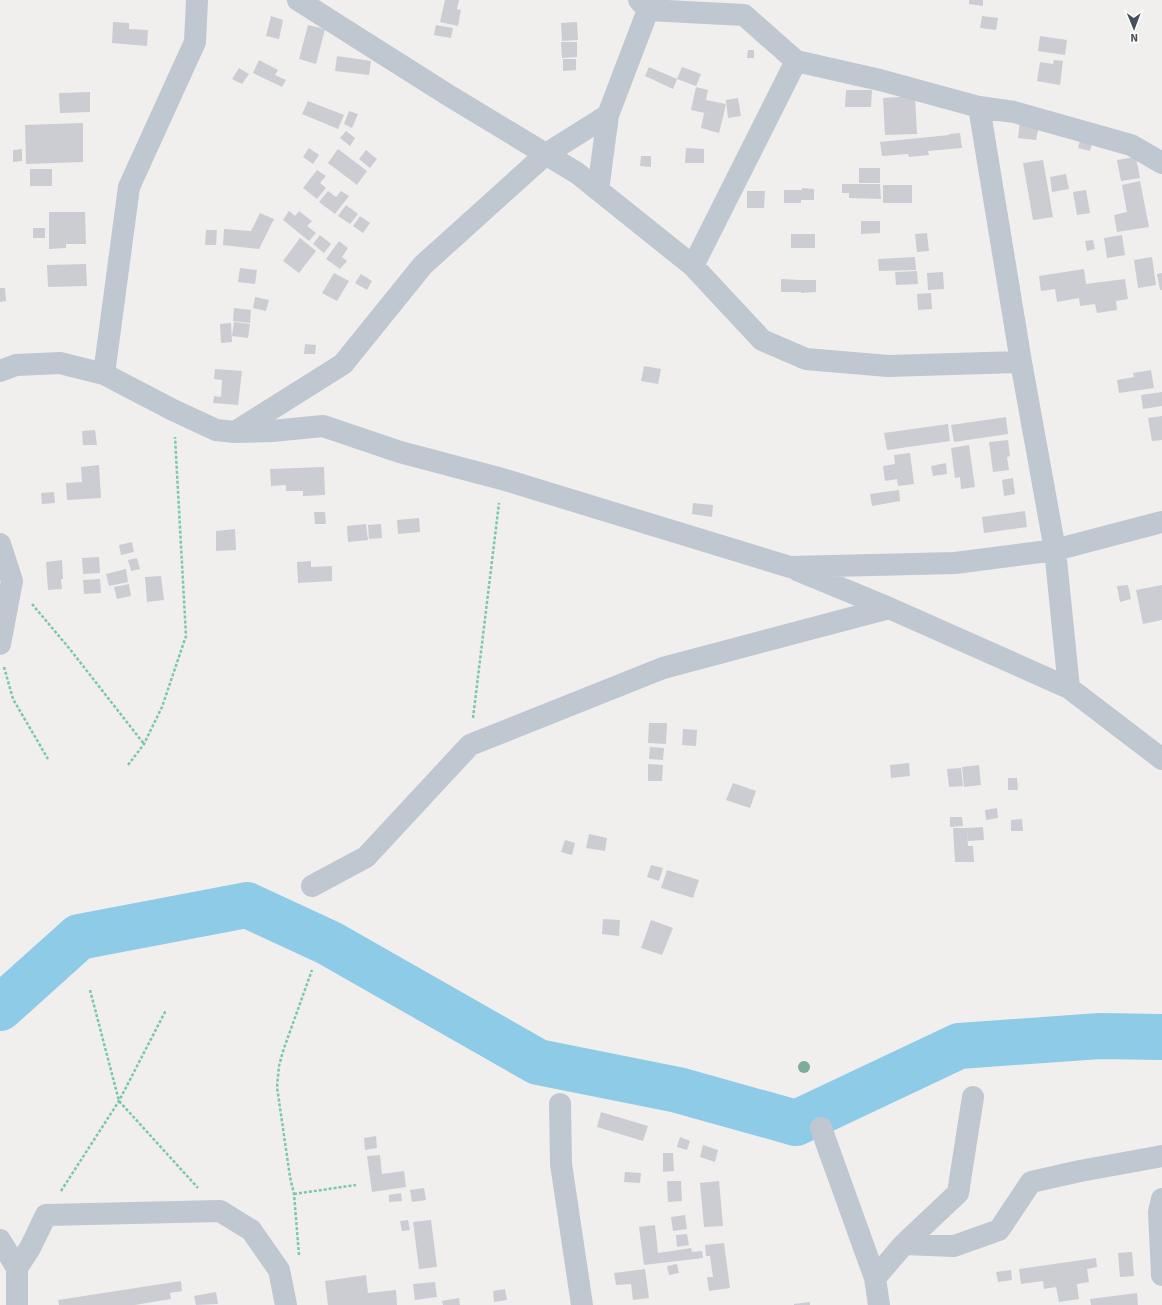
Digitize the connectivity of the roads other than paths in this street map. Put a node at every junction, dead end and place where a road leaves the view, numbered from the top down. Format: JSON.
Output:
{"nodes":[{"id":1,"x":197,"y":0,"type":"edge"},
{"id":2,"x":298,"y":0,"type":"edge"},
{"id":3,"x":643,"y":5,"type":"edge"},
{"id":4,"x":749,"y":8,"type":"edge"},
{"id":5,"x":796,"y":61,"type":"junction"},
{"id":6,"x":979,"y":107,"type":"junction"},
{"id":7,"x":608,"y":115,"type":"junction"},
{"id":8,"x":546,"y":154,"type":"junction"},
{"id":9,"x":1162,"y":163,"type":"edge"},
{"id":10,"x":598,"y":190,"type":"junction"},
{"id":11,"x":693,"y":266,"type":"junction"},
{"id":12,"x":1021,"y":362,"type":"junction"},
{"id":13,"x":0,"y":371,"type":"edge"},
{"id":14,"x":104,"y":374,"type":"junction"},
{"id":15,"x":235,"y":432,"type":"junction"},
{"id":16,"x":1162,"y":522,"type":"edge"},
{"id":17,"x":0,"y":544,"type":"edge"},
{"id":18,"x":1055,"y":550,"type":"junction"},
{"id":19,"x":790,"y":567,"type":"junction"},
{"id":20,"x":889,"y":608,"type":"junction"},
{"id":21,"x":1,"y":653,"type":"edge"},
{"id":22,"x":1070,"y":688,"type":"junction"},
{"id":23,"x":1162,"y":759,"type":"edge"},
{"id":24,"x":312,"y":886,"type":"dead end"},
{"id":25,"x":973,"y":1097,"type":"dead end"},
{"id":26,"x":560,"y":1104,"type":"dead end"},
{"id":27,"x":821,"y":1128,"type":"dead end"},
{"id":28,"x":1162,"y":1156,"type":"edge"},
{"id":29,"x":1162,"y":1199,"type":"edge"},
{"id":30,"x":0,"y":1240,"type":"edge"},
{"id":31,"x":904,"y":1244,"type":"junction"},
{"id":32,"x":17,"y":1268,"type":"junction"},
{"id":33,"x":1162,"y":1275,"type":"edge"},
{"id":34,"x":875,"y":1278,"type":"junction"},
{"id":35,"x":17,"y":1305,"type":"edge"},
{"id":36,"x":286,"y":1305,"type":"edge"},
{"id":37,"x":582,"y":1305,"type":"edge"},
{"id":38,"x":879,"y":1305,"type":"edge"}],
"edges":[{"from":1,"to":14,"type":"street"},
{"from":2,"to":8,"type":"street"},
{"from":3,"to":4,"type":"street"},
{"from":3,"to":7,"type":"street"},
{"from":4,"to":5,"type":"street"},
{"from":5,"to":6,"type":"street"},
{"from":5,"to":11,"type":"street"},
{"from":6,"to":9,"type":"street"},
{"from":6,"to":12,"type":"street"},
{"from":7,"to":8,"type":"street"},
{"from":7,"to":10,"type":"street"},
{"from":8,"to":10,"type":"street"},
{"from":8,"to":15,"type":"street"},
{"from":10,"to":11,"type":"street"},
{"from":11,"to":12,"type":"street"},
{"from":12,"to":18,"type":"street"},
{"from":13,"to":14,"type":"street"},
{"from":14,"to":15,"type":"street"},
{"from":15,"to":19,"type":"street"},
{"from":16,"to":18,"type":"street"},
{"from":17,"to":21,"type":"street"},
{"from":18,"to":19,"type":"street"},
{"from":18,"to":22,"type":"street"},
{"from":19,"to":20,"type":"street"},
{"from":20,"to":22,"type":"street"},
{"from":20,"to":24,"type":"street"},
{"from":22,"to":23,"type":"street"},
{"from":25,"to":31,"type":"street"},
{"from":26,"to":37,"type":"street"},
{"from":27,"to":34,"type":"street"},
{"from":28,"to":31,"type":"street"},
{"from":29,"to":33,"type":"street"},
{"from":30,"to":32,"type":"street"},
{"from":31,"to":34,"type":"street"},
{"from":32,"to":35,"type":"street"},
{"from":32,"to":36,"type":"street"},
{"from":34,"to":38,"type":"street"}]}
